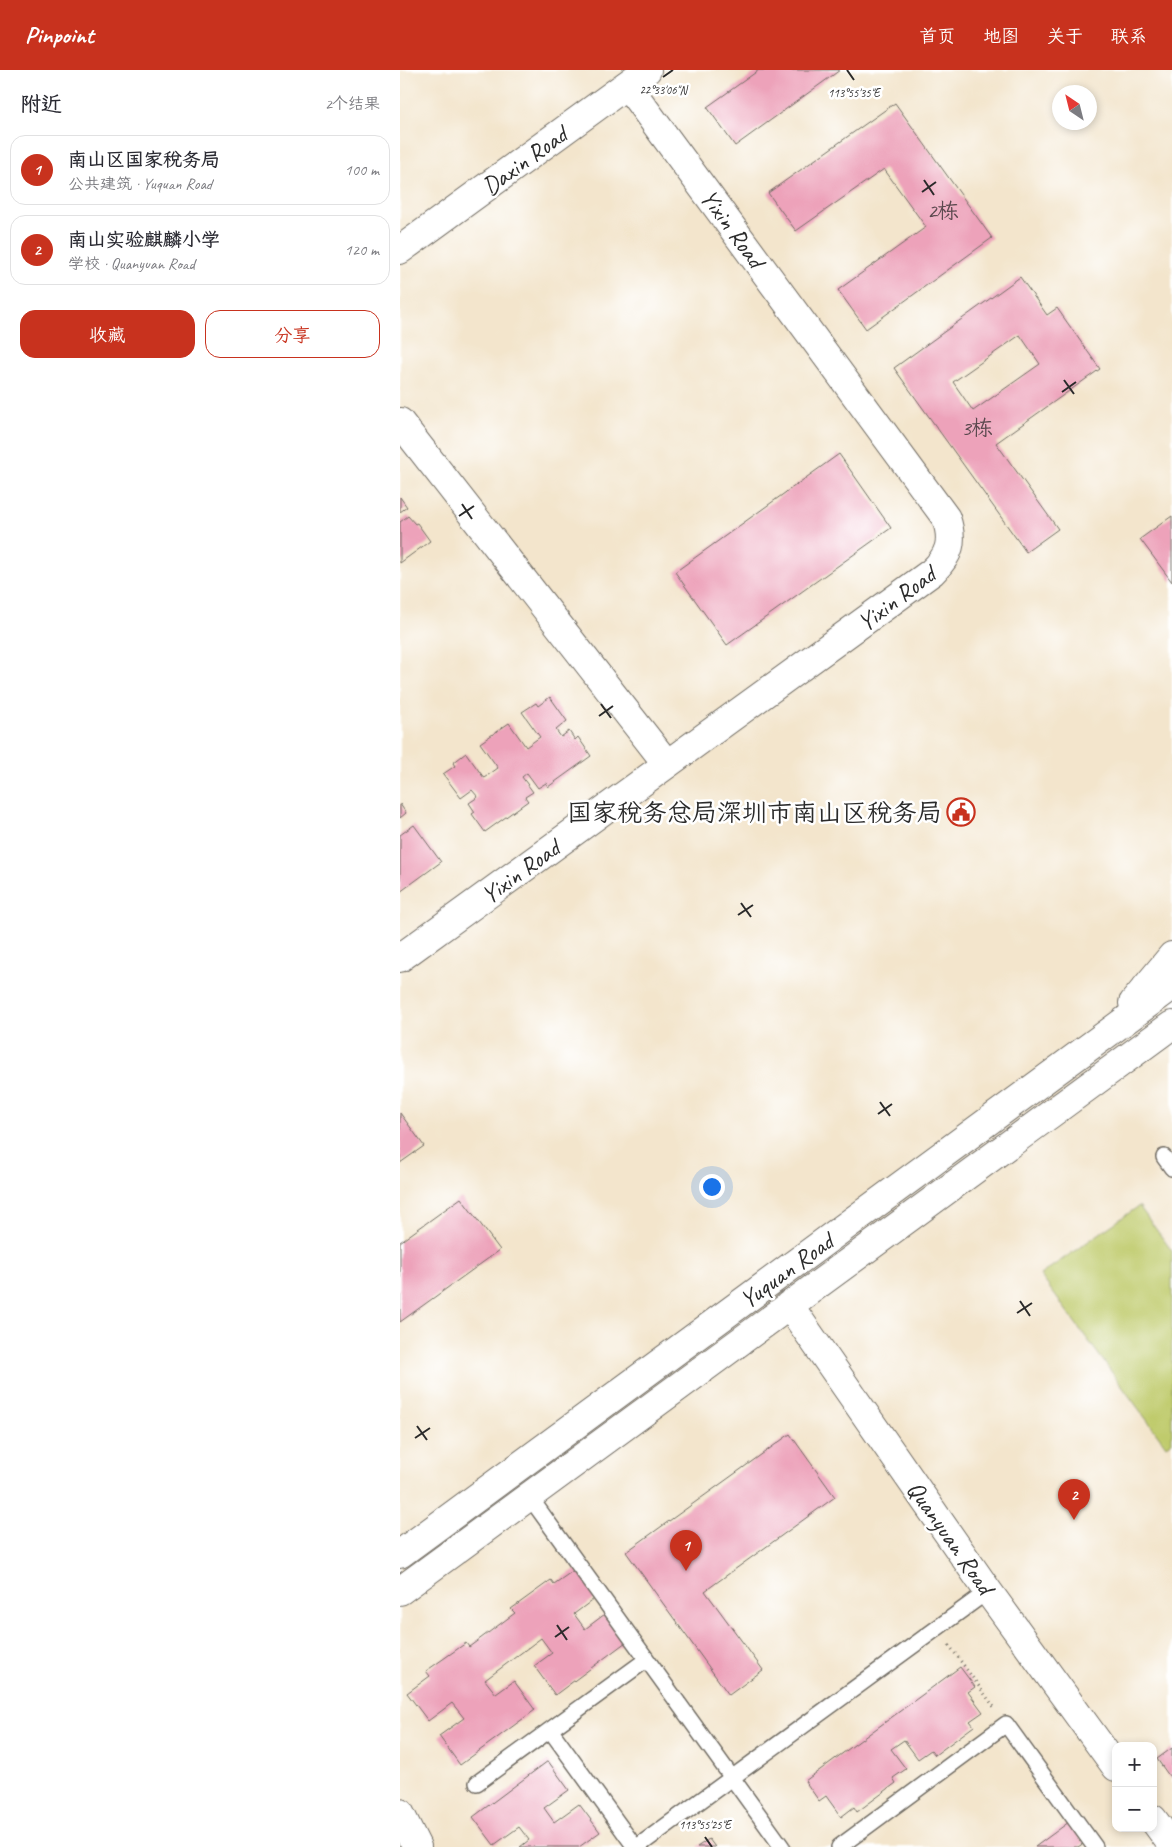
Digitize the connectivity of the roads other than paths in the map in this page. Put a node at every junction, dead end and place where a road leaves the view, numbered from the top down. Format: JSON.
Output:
{"nodes":[{"id":1,"x":637,"y":77,"type":"edge"},
{"id":2,"x":400,"y":250,"type":"edge"},
{"id":3,"x":400,"y":422,"type":"edge"},
{"id":4,"x":667,"y":764,"type":"junction"},
{"id":5,"x":1172,"y":956,"type":"edge"},
{"id":6,"x":400,"y":958,"type":"edge"},
{"id":7,"x":1172,"y":986,"type":"edge"},
{"id":8,"x":1172,"y":1025,"type":"edge"},
{"id":9,"x":1113,"y":1029,"type":"junction"},
{"id":10,"x":1172,"y":1038,"type":"edge"},
{"id":11,"x":1131,"y":1055,"type":"junction"},
{"id":12,"x":789,"y":1306,"type":"junction"},
{"id":13,"x":529,"y":1496,"type":"junction"},
{"id":14,"x":400,"y":1554,"type":"edge"},
{"id":15,"x":400,"y":1591,"type":"edge"},
{"id":16,"x":988,"y":1591,"type":"junction"},
{"id":17,"x":646,"y":1660,"type":"junction"},
{"id":18,"x":551,"y":1731,"type":"junction"},
{"id":19,"x":1112,"y":1762,"type":"edge"},
{"id":20,"x":732,"y":1778,"type":"junction"},
{"id":21,"x":477,"y":1783,"type":"dead end"},
{"id":22,"x":400,"y":1814,"type":"edge"},
{"id":23,"x":1157,"y":1824,"type":"edge"},
{"id":24,"x":1172,"y":1845,"type":"edge"},
{"id":25,"x":417,"y":1847,"type":"edge"},
{"id":26,"x":636,"y":1847,"type":"edge"},
{"id":27,"x":782,"y":1847,"type":"edge"},
{"id":28,"x":839,"y":1847,"type":"edge"},
{"id":29,"x":1096,"y":1847,"type":"edge"}],
"edges":[{"from":1,"to":2,"type":"street","name":"Daxin Road"},
{"from":1,"to":4,"type":"street","name":"Yixin Road"},
{"from":3,"to":4,"type":"street"},
{"from":4,"to":6,"type":"street","name":"Yixin Road"},
{"from":5,"to":9,"type":"street"},
{"from":7,"to":9,"type":"street","name":"Yuquan Road"},
{"from":8,"to":11,"type":"street","name":"Yuquan Road"},
{"from":9,"to":14,"type":"street","name":"Yuquan Road"},
{"from":10,"to":11,"type":"street"},
{"from":11,"to":12,"type":"street","name":"Yuquan Road"},
{"from":12,"to":13,"type":"street","name":"Yuquan Road"},
{"from":12,"to":16,"type":"street","name":"Quanyuan Road"},
{"from":13,"to":15,"type":"street","name":"Yuquan Road"},
{"from":13,"to":17,"type":"lane"},
{"from":16,"to":19,"type":"street","name":"Quanyuan Road"},
{"from":16,"to":20,"type":"lane"},
{"from":17,"to":18,"type":"lane"},
{"from":17,"to":20,"type":"lane"},
{"from":18,"to":21,"type":"lane"},
{"from":18,"to":26,"type":"lane"},
{"from":20,"to":26,"type":"lane"},
{"from":20,"to":27,"type":"lane"},
{"from":22,"to":25,"type":"street"},
{"from":23,"to":24,"type":"street"},
{"from":28,"to":29,"type":"lane"}]}
